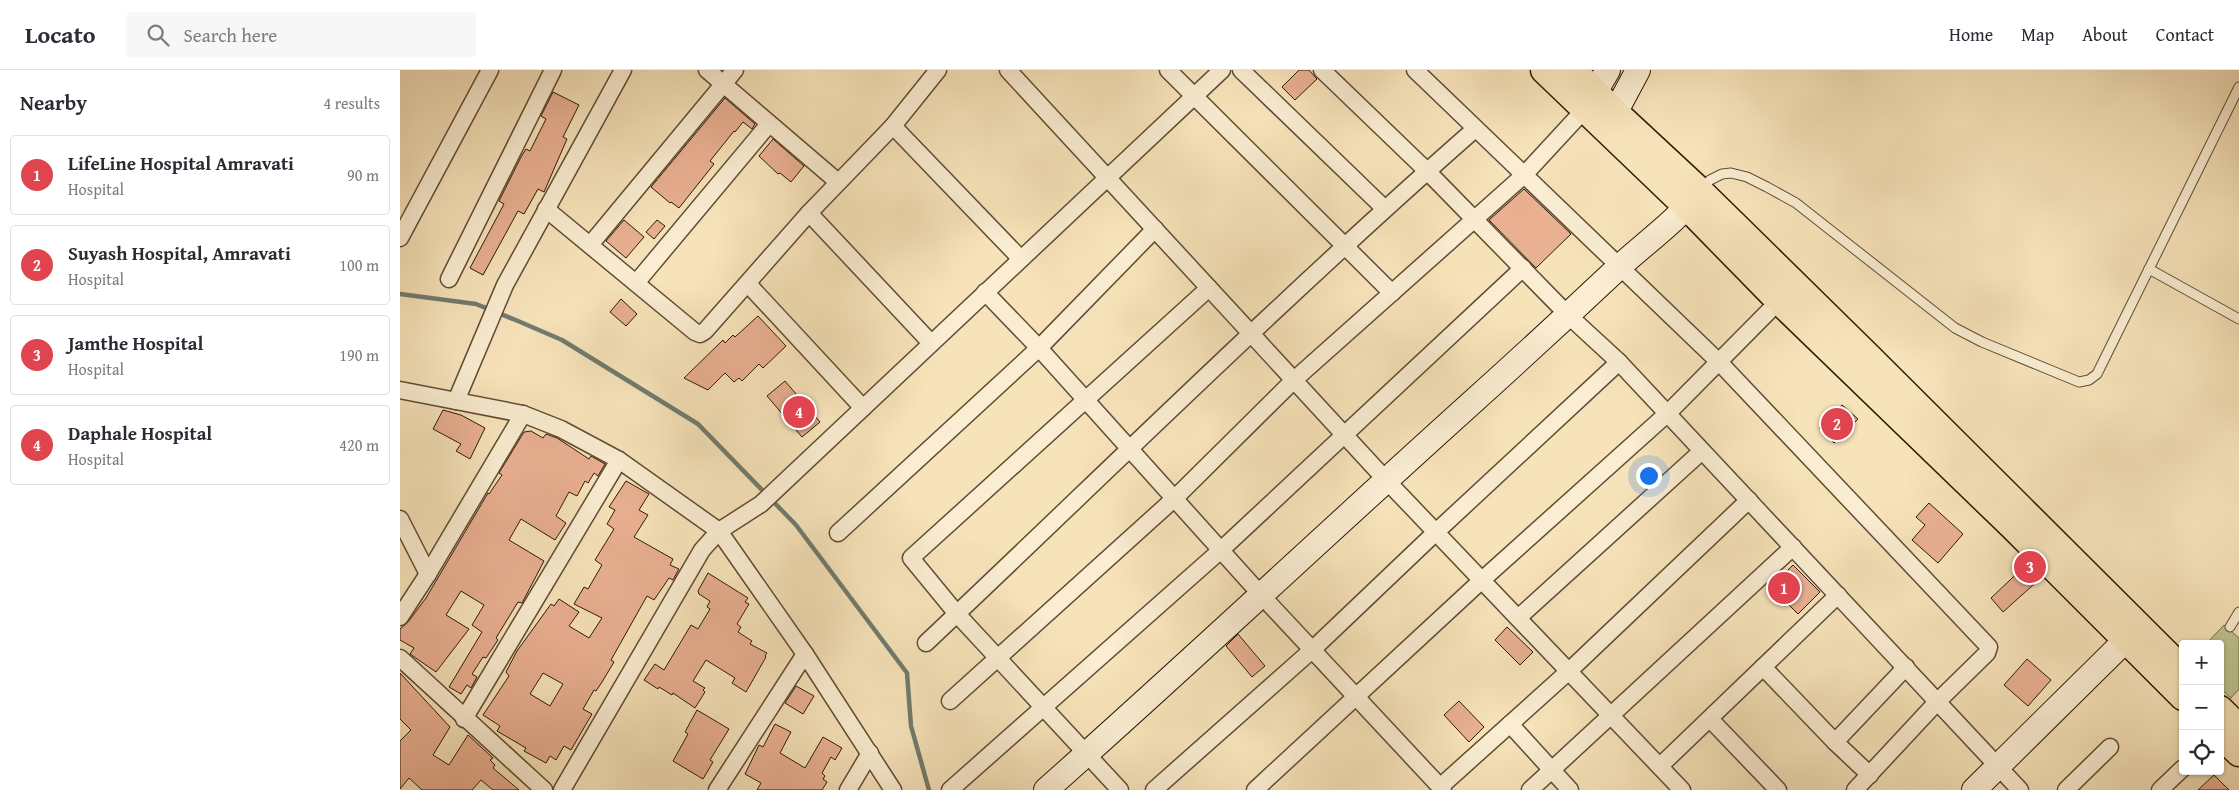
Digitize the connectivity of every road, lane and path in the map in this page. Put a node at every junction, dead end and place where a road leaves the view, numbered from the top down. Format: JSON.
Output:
{"nodes":[{"id":1,"x":490,"y":70,"type":"edge"},
{"id":2,"x":553,"y":70,"type":"edge"},
{"id":3,"x":623,"y":70,"type":"edge"},
{"id":4,"x":707,"y":70,"type":"edge"},
{"id":5,"x":736,"y":70,"type":"edge"},
{"id":6,"x":938,"y":70,"type":"edge"},
{"id":7,"x":1008,"y":70,"type":"edge"},
{"id":8,"x":1168,"y":70,"type":"edge"},
{"id":9,"x":1222,"y":70,"type":"edge"},
{"id":10,"x":1242,"y":70,"type":"edge"},
{"id":11,"x":1322,"y":70,"type":"edge"},
{"id":12,"x":1415,"y":70,"type":"edge"},
{"id":13,"x":1544,"y":70,"type":"edge"},
{"id":14,"x":1573,"y":70,"type":"edge"},
{"id":15,"x":1638,"y":70,"type":"edge"},
{"id":16,"x":722,"y":84,"type":"junction"},
{"id":17,"x":2239,"y":87,"type":"edge"},
{"id":18,"x":1596,"y":90,"type":"edge"},
{"id":19,"x":1196,"y":96,"type":"junction"},
{"id":20,"x":1611,"y":122,"type":"junction"},
{"id":21,"x":769,"y":124,"type":"junction"},
{"id":22,"x":893,"y":126,"type":"junction"},
{"id":23,"x":1475,"y":129,"type":"junction"},
{"id":24,"x":1427,"y":171,"type":"junction"},
{"id":25,"x":1107,"y":176,"type":"junction"},
{"id":26,"x":1523,"y":176,"type":"junction"},
{"id":27,"x":838,"y":182,"type":"junction"},
{"id":28,"x":1694,"y":199,"type":"junction"},
{"id":29,"x":546,"y":209,"type":"junction"},
{"id":30,"x":1385,"y":209,"type":"junction"},
{"id":31,"x":809,"y":213,"type":"junction"},
{"id":32,"x":1475,"y":219,"type":"junction"},
{"id":33,"x":1155,"y":229,"type":"junction"},
{"id":34,"x":400,"y":238,"type":"edge"},
{"id":35,"x":590,"y":246,"type":"junction"},
{"id":36,"x":1345,"y":246,"type":"junction"},
{"id":37,"x":1020,"y":258,"type":"junction"},
{"id":38,"x":1619,"y":267,"type":"junction"},
{"id":39,"x":1523,"y":268,"type":"junction"},
{"id":40,"x":2150,"y":269,"type":"junction"},
{"id":41,"x":448,"y":279,"type":"dead end"},
{"id":42,"x":636,"y":284,"type":"junction"},
{"id":43,"x":748,"y":284,"type":"junction"},
{"id":44,"x":1208,"y":288,"type":"junction"},
{"id":45,"x":985,"y":292,"type":"junction"},
{"id":46,"x":1392,"y":293,"type":"junction"},
{"id":47,"x":1779,"y":301,"type":"junction"},
{"id":48,"x":1569,"y":316,"type":"junction"},
{"id":49,"x":2239,"y":319,"type":"edge"},
{"id":50,"x":1252,"y":334,"type":"junction"},
{"id":51,"x":931,"y":343,"type":"junction"},
{"id":52,"x":1039,"y":348,"type":"junction"},
{"id":53,"x":1619,"y":362,"type":"junction"},
{"id":54,"x":1720,"y":362,"type":"junction"},
{"id":55,"x":1294,"y":380,"type":"junction"},
{"id":56,"x":400,"y":390,"type":"edge"},
{"id":57,"x":1086,"y":399,"type":"junction"},
{"id":58,"x":456,"y":401,"type":"junction"},
{"id":59,"x":863,"y":408,"type":"junction"},
{"id":60,"x":1668,"y":413,"type":"junction"},
{"id":61,"x":522,"y":414,"type":"junction"},
{"id":62,"x":1344,"y":435,"type":"junction"},
{"id":63,"x":1130,"y":448,"type":"junction"},
{"id":64,"x":1702,"y":451,"type":"junction"},
{"id":65,"x":620,"y":460,"type":"junction"},
{"id":66,"x":1386,"y":480,"type":"junction"},
{"id":67,"x":1175,"y":498,"type":"junction"},
{"id":68,"x":1749,"y":500,"type":"junction"},
{"id":69,"x":400,"y":519,"type":"edge"},
{"id":70,"x":719,"y":531,"type":"junction"},
{"id":71,"x":1436,"y":532,"type":"junction"},
{"id":72,"x":838,"y":533,"type":"dead end"},
{"id":73,"x":1793,"y":546,"type":"junction"},
{"id":74,"x":1221,"y":550,"type":"junction"},
{"id":75,"x":428,"y":574,"type":"junction"},
{"id":76,"x":1482,"y":580,"type":"junction"},
{"id":77,"x":1838,"y":595,"type":"junction"},
{"id":78,"x":1262,"y":596,"type":"junction"},
{"id":79,"x":2239,"y":612,"type":"edge"},
{"id":80,"x":958,"y":614,"type":"junction"},
{"id":81,"x":400,"y":617,"type":"edge"},
{"id":82,"x":1518,"y":618,"type":"junction"},
{"id":83,"x":2230,"y":627,"type":"dead end"},
{"id":84,"x":2133,"y":633,"type":"junction"},
{"id":85,"x":926,"y":643,"type":"dead end"},
{"id":86,"x":1312,"y":650,"type":"junction"},
{"id":87,"x":805,"y":654,"type":"junction"},
{"id":88,"x":998,"y":657,"type":"junction"},
{"id":89,"x":400,"y":658,"type":"edge"},
{"id":90,"x":1763,"y":667,"type":"junction"},
{"id":91,"x":1906,"y":667,"type":"junction"},
{"id":92,"x":2179,"y":667,"type":"edge"},
{"id":93,"x":1569,"y":671,"type":"junction"},
{"id":94,"x":2179,"y":692,"type":"edge"},
{"id":95,"x":1356,"y":697,"type":"junction"},
{"id":96,"x":950,"y":701,"type":"dead end"},
{"id":97,"x":1938,"y":702,"type":"junction"},
{"id":98,"x":1044,"y":707,"type":"junction"},
{"id":99,"x":1610,"y":715,"type":"junction"},
{"id":100,"x":2224,"y":718,"type":"edge"},
{"id":101,"x":464,"y":719,"type":"junction"},
{"id":102,"x":1710,"y":719,"type":"junction"},
{"id":103,"x":1510,"y":724,"type":"junction"},
{"id":104,"x":2233,"y":737,"type":"edge"},
{"id":105,"x":1835,"y":742,"type":"junction"},
{"id":106,"x":2110,"y":747,"type":"dead end"},
{"id":107,"x":870,"y":753,"type":"junction"},
{"id":108,"x":1086,"y":754,"type":"junction"},
{"id":109,"x":1660,"y":766,"type":"junction"},
{"id":110,"x":1998,"y":766,"type":"junction"},
{"id":111,"x":1551,"y":770,"type":"junction"},
{"id":112,"x":2179,"y":772,"type":"edge"},
{"id":113,"x":1870,"y":775,"type":"junction"},
{"id":114,"x":1442,"y":788,"type":"edge"},
{"id":115,"x":544,"y":790,"type":"edge"},
{"id":116,"x":562,"y":790,"type":"edge"},
{"id":117,"x":717,"y":790,"type":"edge"},
{"id":118,"x":848,"y":790,"type":"edge"},
{"id":119,"x":893,"y":790,"type":"edge"},
{"id":120,"x":950,"y":790,"type":"edge"},
{"id":121,"x":1046,"y":790,"type":"edge"},
{"id":122,"x":1120,"y":790,"type":"edge"},
{"id":123,"x":1154,"y":790,"type":"edge"},
{"id":124,"x":1255,"y":790,"type":"edge"},
{"id":125,"x":1530,"y":790,"type":"edge"},
{"id":126,"x":1570,"y":790,"type":"edge"},
{"id":127,"x":1682,"y":790,"type":"edge"},
{"id":128,"x":1778,"y":790,"type":"edge"},
{"id":129,"x":1855,"y":790,"type":"edge"},
{"id":130,"x":1974,"y":790,"type":"edge"},
{"id":131,"x":2020,"y":790,"type":"edge"},
{"id":132,"x":2066,"y":790,"type":"edge"},
{"id":133,"x":2160,"y":790,"type":"edge"}],
"edges":[{"from":1,"to":34,"type":"street"},
{"from":2,"to":41,"type":"street"},
{"from":3,"to":29,"type":"street"},
{"from":4,"to":16,"type":"street"},
{"from":5,"to":16,"type":"street"},
{"from":6,"to":22,"type":"street"},
{"from":7,"to":25,"type":"street"},
{"from":8,"to":19,"type":"street"},
{"from":9,"to":19,"type":"street"},
{"from":10,"to":30,"type":"street"},
{"from":11,"to":24,"type":"street"},
{"from":12,"to":23,"type":"street"},
{"from":13,"to":18,"type":"main road"},
{"from":14,"to":18,"type":"main road"},
{"from":15,"to":20,"type":"street"},
{"from":16,"to":21,"type":"street"},
{"from":16,"to":35,"type":"street"},
{"from":17,"to":40,"type":"lane"},
{"from":18,"to":20,"type":"main road"},
{"from":18,"to":26,"type":"street"},
{"from":19,"to":25,"type":"street"},
{"from":19,"to":36,"type":"street"},
{"from":20,"to":28,"type":"main road"},
{"from":21,"to":27,"type":"street"},
{"from":21,"to":42,"type":"street"},
{"from":22,"to":27,"type":"street"},
{"from":22,"to":37,"type":"street"},
{"from":23,"to":24,"type":"street"},
{"from":23,"to":26,"type":"street"},
{"from":24,"to":30,"type":"street"},
{"from":24,"to":32,"type":"street"},
{"from":25,"to":33,"type":"street"},
{"from":25,"to":37,"type":"street"},
{"from":26,"to":32,"type":"street"},
{"from":26,"to":38,"type":"street"},
{"from":27,"to":31,"type":"street"},
{"from":28,"to":38,"type":"street"},
{"from":28,"to":40,"type":"lane"},
{"from":28,"to":47,"type":"main road"},
{"from":28,"to":84,"type":"main road"},
{"from":29,"to":35,"type":"street"},
{"from":29,"to":58,"type":"street"},
{"from":30,"to":36,"type":"street"},
{"from":31,"to":43,"type":"street"},
{"from":31,"to":51,"type":"street"},
{"from":32,"to":39,"type":"street"},
{"from":32,"to":46,"type":"street"},
{"from":33,"to":44,"type":"street"},
{"from":33,"to":52,"type":"street"},
{"from":35,"to":42,"type":"street"},
{"from":36,"to":46,"type":"street"},
{"from":36,"to":50,"type":"street"},
{"from":37,"to":45,"type":"street"},
{"from":38,"to":48,"type":"street"},
{"from":38,"to":54,"type":"street"},
{"from":39,"to":48,"type":"street"},
{"from":39,"to":62,"type":"street"},
{"from":40,"to":49,"type":"lane"},
{"from":42,"to":43,"type":"street"},
{"from":43,"to":59,"type":"street"},
{"from":44,"to":50,"type":"street"},
{"from":44,"to":57,"type":"street"},
{"from":45,"to":51,"type":"street"},
{"from":45,"to":52,"type":"street"},
{"from":46,"to":55,"type":"street"},
{"from":47,"to":54,"type":"street"},
{"from":47,"to":84,"type":"main road"},
{"from":48,"to":53,"type":"street"},
{"from":48,"to":66,"type":"street"},
{"from":50,"to":55,"type":"street"},
{"from":50,"to":63,"type":"street"},
{"from":51,"to":59,"type":"street"},
{"from":52,"to":57,"type":"street"},
{"from":52,"to":72,"type":"street"},
{"from":53,"to":60,"type":"street"},
{"from":53,"to":71,"type":"street"},
{"from":54,"to":60,"type":"street"},
{"from":54,"to":97,"type":"street"},
{"from":55,"to":62,"type":"street"},
{"from":55,"to":67,"type":"street"},
{"from":56,"to":58,"type":"street"},
{"from":57,"to":63,"type":"street"},
{"from":57,"to":80,"type":"street"},
{"from":58,"to":61,"type":"street"},
{"from":59,"to":70,"type":"street"},
{"from":60,"to":64,"type":"street"},
{"from":60,"to":76,"type":"street"},
{"from":61,"to":65,"type":"street"},
{"from":61,"to":75,"type":"street"},
{"from":62,"to":66,"type":"street"},
{"from":62,"to":74,"type":"street"},
{"from":63,"to":67,"type":"street"},
{"from":63,"to":80,"type":"street"},
{"from":64,"to":68,"type":"street"},
{"from":64,"to":82,"type":"street"},
{"from":65,"to":70,"type":"street"},
{"from":65,"to":101,"type":"street"},
{"from":66,"to":71,"type":"street"},
{"from":66,"to":78,"type":"street"},
{"from":67,"to":74,"type":"street"},
{"from":67,"to":88,"type":"street"},
{"from":68,"to":73,"type":"street"},
{"from":68,"to":93,"type":"street"},
{"from":69,"to":75,"type":"street"},
{"from":70,"to":87,"type":"street"},
{"from":70,"to":116,"type":"street"},
{"from":71,"to":76,"type":"street"},
{"from":71,"to":86,"type":"street"},
{"from":73,"to":77,"type":"street"},
{"from":73,"to":99,"type":"street"},
{"from":74,"to":78,"type":"street"},
{"from":74,"to":98,"type":"street"},
{"from":75,"to":81,"type":"street"},
{"from":76,"to":82,"type":"street"},
{"from":76,"to":95,"type":"street"},
{"from":77,"to":90,"type":"street"},
{"from":77,"to":91,"type":"street"},
{"from":78,"to":86,"type":"street"},
{"from":78,"to":108,"type":"street"},
{"from":79,"to":83,"type":"lane"},
{"from":80,"to":85,"type":"street"},
{"from":80,"to":88,"type":"street"},
{"from":82,"to":93,"type":"street"},
{"from":84,"to":92,"type":"main road"},
{"from":84,"to":94,"type":"main road"},
{"from":84,"to":110,"type":"street"},
{"from":86,"to":95,"type":"street"},
{"from":86,"to":123,"type":"street"},
{"from":87,"to":107,"type":"street"},
{"from":87,"to":117,"type":"street"},
{"from":88,"to":96,"type":"street"},
{"from":88,"to":98,"type":"street"},
{"from":89,"to":101,"type":"street"},
{"from":90,"to":102,"type":"street"},
{"from":90,"to":105,"type":"street"},
{"from":91,"to":97,"type":"street"},
{"from":91,"to":105,"type":"street"},
{"from":93,"to":99,"type":"street"},
{"from":93,"to":103,"type":"street"},
{"from":95,"to":114,"type":"street"},
{"from":95,"to":124,"type":"street"},
{"from":97,"to":110,"type":"street"},
{"from":97,"to":113,"type":"street"},
{"from":98,"to":108,"type":"street"},
{"from":98,"to":120,"type":"street"},
{"from":99,"to":109,"type":"street"},
{"from":99,"to":111,"type":"street"},
{"from":100,"to":104,"type":"main road"},
{"from":101,"to":115,"type":"street"},
{"from":102,"to":109,"type":"street"},
{"from":102,"to":128,"type":"street"},
{"from":103,"to":111,"type":"street"},
{"from":103,"to":114,"type":"street"},
{"from":105,"to":113,"type":"street"},
{"from":106,"to":132,"type":"street"},
{"from":107,"to":118,"type":"street"},
{"from":107,"to":119,"type":"street"},
{"from":108,"to":121,"type":"street"},
{"from":108,"to":122,"type":"street"},
{"from":109,"to":127,"type":"street"},
{"from":110,"to":130,"type":"street"},
{"from":110,"to":131,"type":"street"},
{"from":111,"to":125,"type":"street"},
{"from":111,"to":126,"type":"street"},
{"from":112,"to":133,"type":"street"},
{"from":113,"to":129,"type":"street"}]}
